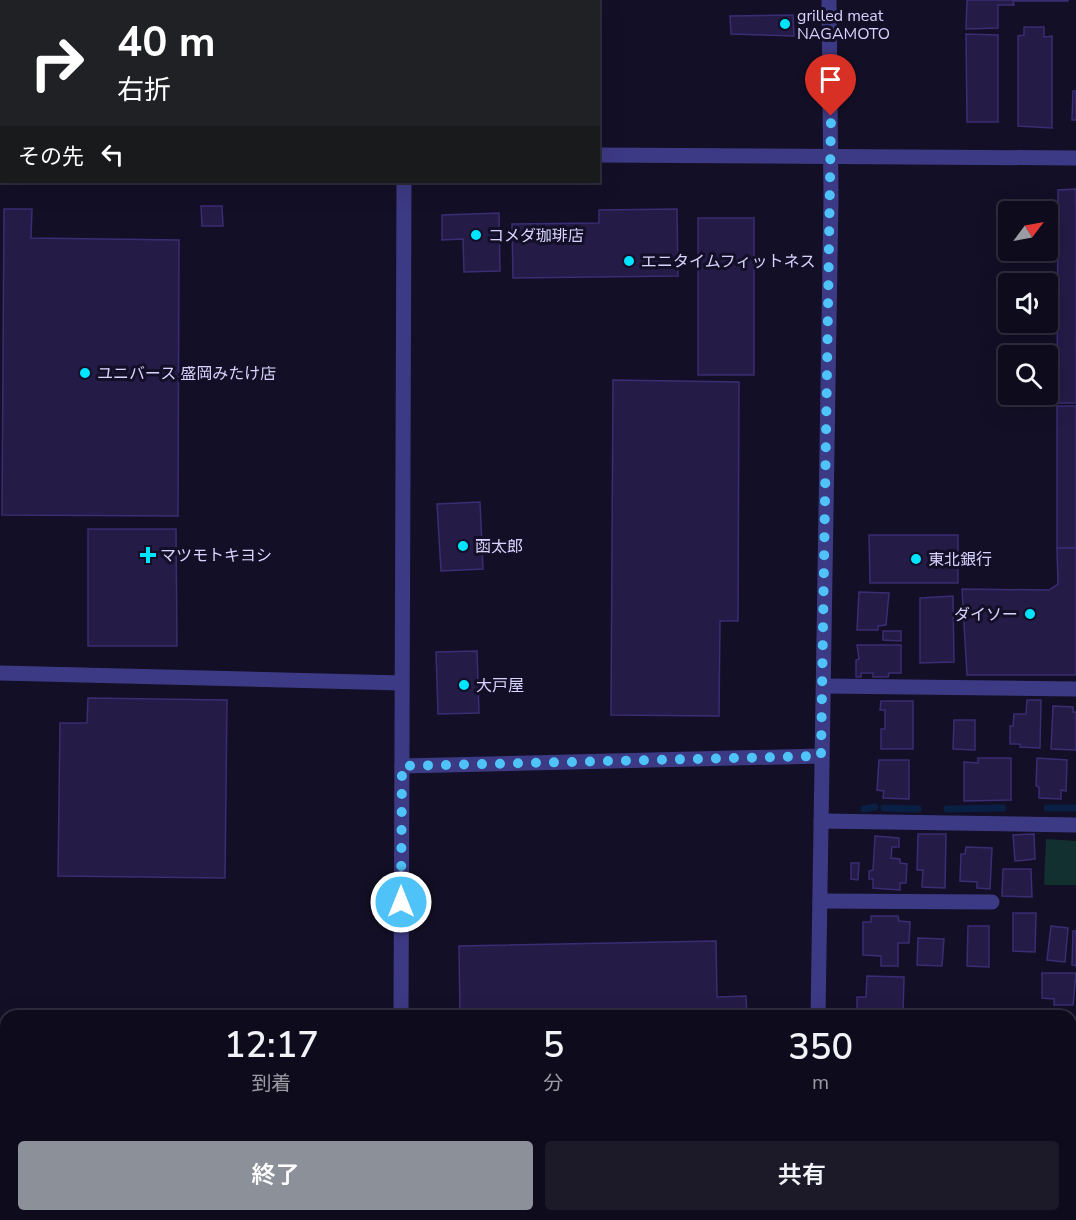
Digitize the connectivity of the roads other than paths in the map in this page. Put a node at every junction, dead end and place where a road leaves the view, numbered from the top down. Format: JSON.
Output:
{"nodes":[{"id":1,"x":829,"y":0,"type":"edge"},
{"id":2,"x":600,"y":155,"type":"edge"},
{"id":3,"x":1076,"y":158,"type":"edge"},
{"id":4,"x":831,"y":159,"type":"junction"},
{"id":5,"x":404,"y":183,"type":"edge"},
{"id":6,"x":0,"y":673,"type":"edge"},
{"id":7,"x":402,"y":683,"type":"junction"},
{"id":8,"x":824,"y":686,"type":"junction"},
{"id":9,"x":1076,"y":689,"type":"edge"},
{"id":10,"x":821,"y":756,"type":"junction"},
{"id":11,"x":402,"y":766,"type":"junction"},
{"id":12,"x":821,"y":821,"type":"junction"},
{"id":13,"x":1076,"y":825,"type":"edge"},
{"id":14,"x":820,"y":902,"type":"junction"},
{"id":15,"x":992,"y":902,"type":"dead end"},
{"id":16,"x":400,"y":1010,"type":"edge"},
{"id":17,"x":818,"y":1010,"type":"edge"}],
"edges":[{"from":1,"to":4,"type":"street"},
{"from":2,"to":4,"type":"street"},
{"from":3,"to":4,"type":"street"},
{"from":4,"to":8,"type":"street"},
{"from":5,"to":7,"type":"street"},
{"from":6,"to":7,"type":"street"},
{"from":7,"to":11,"type":"street"},
{"from":8,"to":9,"type":"street"},
{"from":8,"to":10,"type":"street"},
{"from":10,"to":11,"type":"street"},
{"from":10,"to":12,"type":"street"},
{"from":11,"to":16,"type":"street"},
{"from":12,"to":13,"type":"street"},
{"from":12,"to":14,"type":"street"},
{"from":14,"to":15,"type":"street"},
{"from":14,"to":17,"type":"street"}]}
